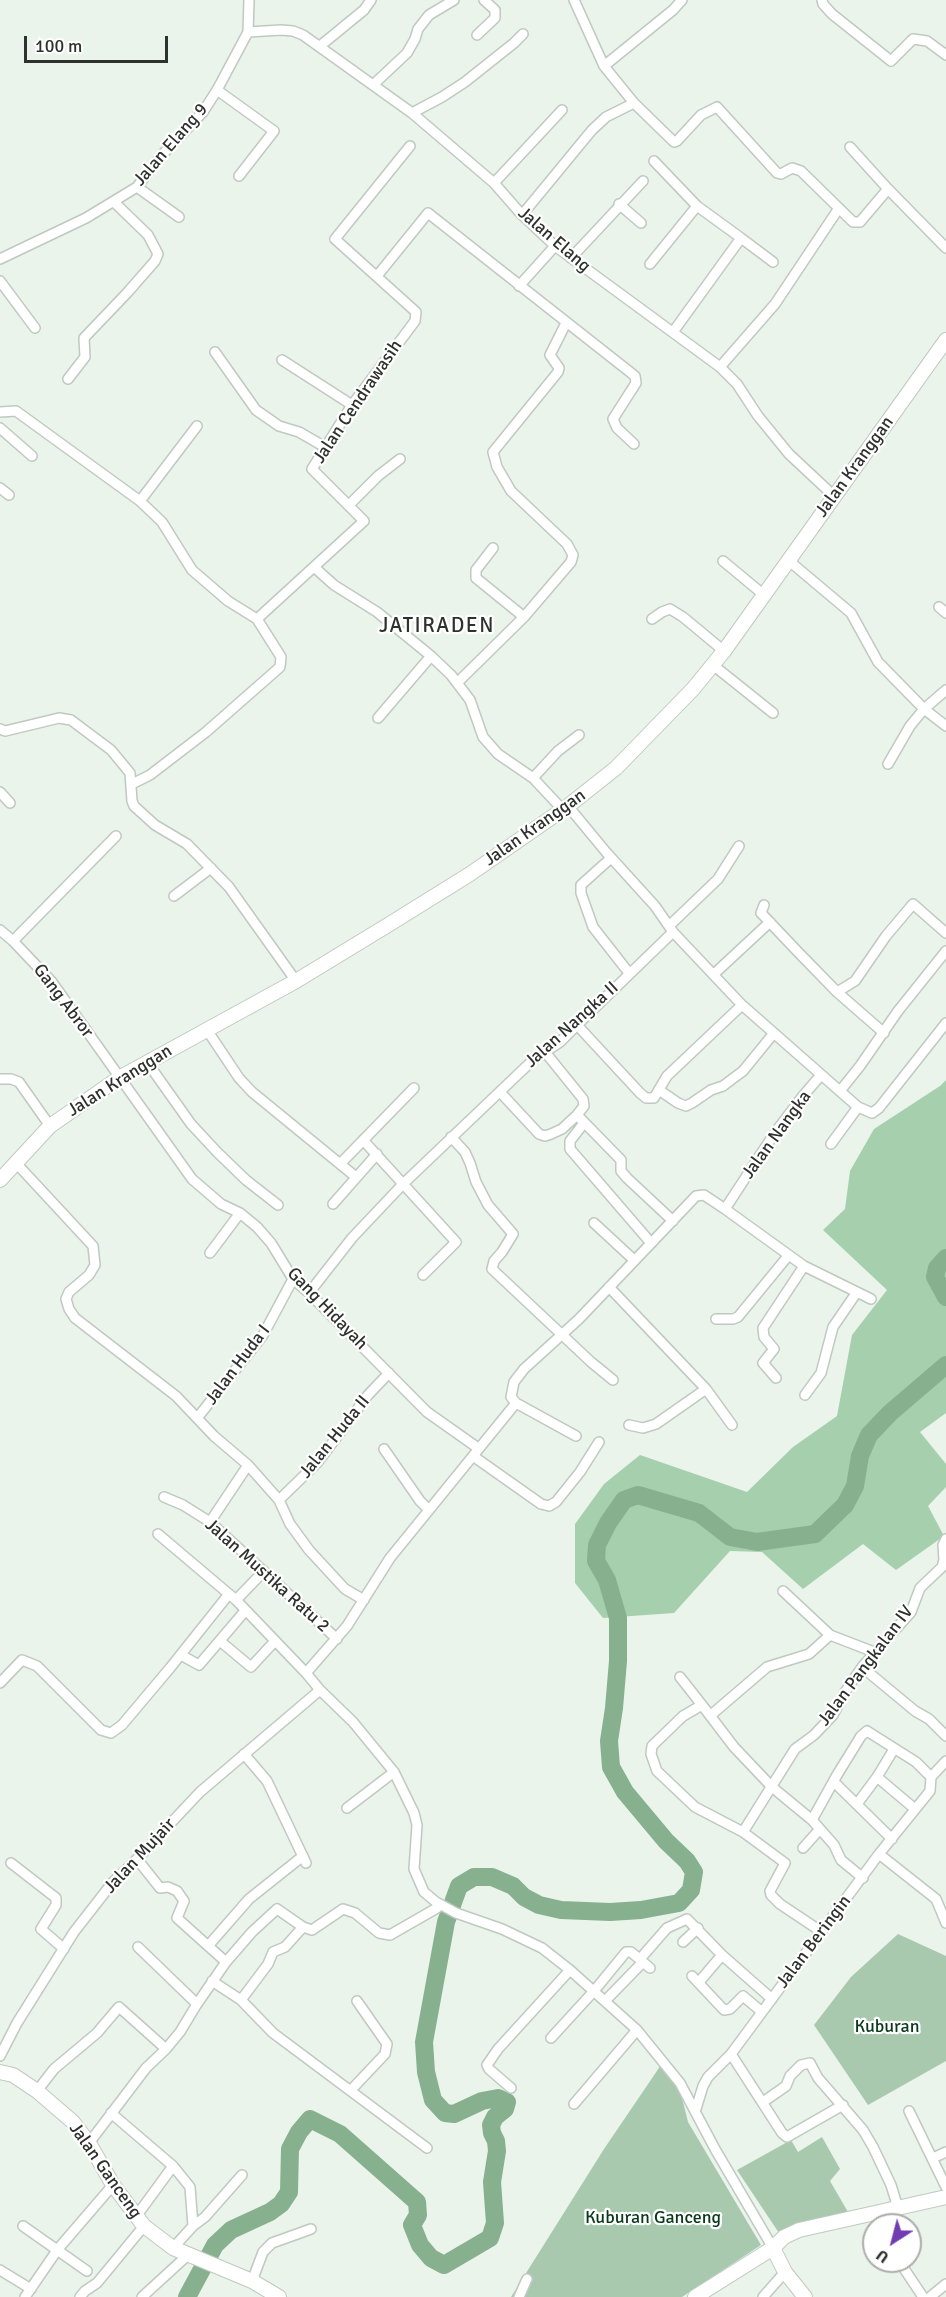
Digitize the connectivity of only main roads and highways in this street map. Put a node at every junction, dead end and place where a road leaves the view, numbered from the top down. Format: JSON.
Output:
{"nodes":[{"id":1,"x":946,"y":339,"type":"edge"},
{"id":2,"x":0,"y":1180,"type":"edge"},
{"id":3,"x":0,"y":2072,"type":"edge"},
{"id":4,"x":946,"y":2197,"type":"edge"},
{"id":5,"x":890,"y":2213,"type":"edge"},
{"id":6,"x":862,"y":2222,"type":"edge"},
{"id":7,"x":773,"y":2248,"type":"junction"},
{"id":8,"x":279,"y":2297,"type":"edge"},
{"id":9,"x":695,"y":2297,"type":"edge"},
{"id":10,"x":805,"y":2297,"type":"edge"}],
"edges":[{"from":1,"to":2,"type":"main road","name":"Jalan Kranggan"},
{"from":3,"to":8,"type":"main road","name":"Jalan Ganceng"},
{"from":4,"to":5,"type":"main road"},
{"from":6,"to":7,"type":"main road"},
{"from":7,"to":9,"type":"main road"},
{"from":7,"to":10,"type":"main road"}]}
